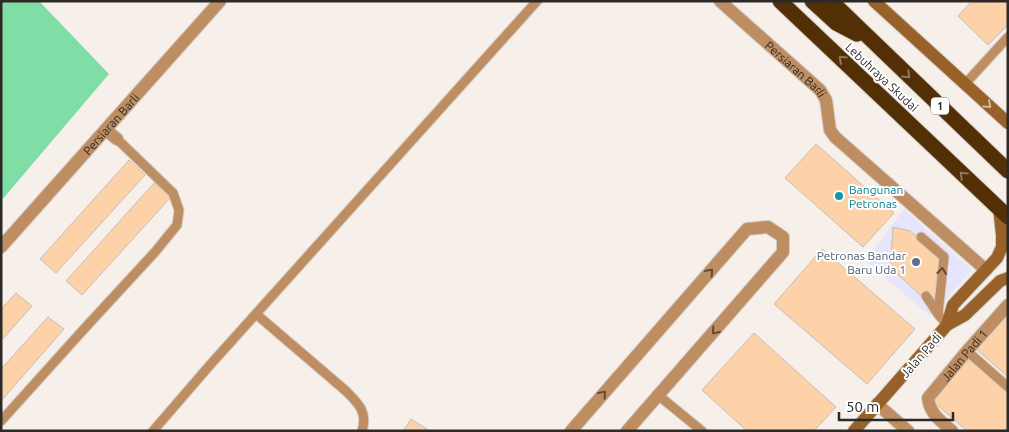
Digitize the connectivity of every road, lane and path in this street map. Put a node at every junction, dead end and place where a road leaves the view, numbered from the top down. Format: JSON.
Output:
{"nodes":[{"id":1,"x":220,"y":1,"type":"edge"},
{"id":2,"x":537,"y":1,"type":"edge"},
{"id":3,"x":720,"y":1,"type":"edge"},
{"id":4,"x":780,"y":1,"type":"edge"},
{"id":5,"x":812,"y":1,"type":"edge"},
{"id":6,"x":831,"y":1,"type":"edge"},
{"id":7,"x":874,"y":1,"type":"edge"},
{"id":8,"x":1008,"y":37,"type":"edge"},
{"id":9,"x":872,"y":41,"type":"junction"},
{"id":10,"x":965,"y":84,"type":"junction"},
{"id":11,"x":1008,"y":123,"type":"edge"},
{"id":12,"x":106,"y":130,"type":"junction"},
{"id":13,"x":117,"y":139,"type":"joint"},
{"id":14,"x":1008,"y":171,"type":"edge"},
{"id":15,"x":1003,"y":213,"type":"edge"},
{"id":16,"x":930,"y":220,"type":"junction"},
{"id":17,"x":1,"y":247,"type":"edge"},
{"id":18,"x":986,"y":270,"type":"junction"},
{"id":19,"x":1008,"y":278,"type":"edge"},
{"id":20,"x":926,"y":296,"type":"dead end"},
{"id":21,"x":1008,"y":305,"type":"edge"},
{"id":22,"x":256,"y":314,"type":"junction"},
{"id":23,"x":938,"y":314,"type":"junction"},
{"id":24,"x":947,"y":324,"type":"junction"},
{"id":25,"x":966,"y":351,"type":"junction"},
{"id":26,"x":1008,"y":387,"type":"edge"},
{"id":27,"x":658,"y":395,"type":"junction"},
{"id":28,"x":878,"y":404,"type":"junction"},
{"id":29,"x":1,"y":421,"type":"edge"},
{"id":30,"x":153,"y":431,"type":"edge"},
{"id":31,"x":362,"y":431,"type":"edge"},
{"id":32,"x":571,"y":431,"type":"edge"},
{"id":33,"x":627,"y":431,"type":"edge"},
{"id":34,"x":702,"y":431,"type":"edge"},
{"id":35,"x":854,"y":431,"type":"edge"},
{"id":36,"x":908,"y":431,"type":"edge"},
{"id":37,"x":952,"y":431,"type":"edge"}],
"edges":[{"from":1,"to":12,"type":"street","name":"Persiaran Barli"},
{"from":2,"to":22,"type":"lane"},
{"from":3,"to":16,"type":"street","name":"Persiaran Barli"},
{"from":15,"to":4,"type":"highway","name":"Lebuhraya Skudai","one_way":true},
{"from":5,"to":9,"type":"highway"},
{"from":6,"to":9,"type":"highway","name":"Lebuhraya Skudai","number":"1"},
{"from":7,"to":10,"type":"street"},
{"from":8,"to":10,"type":"lane"},
{"from":9,"to":14,"type":"highway","name":"Lebuhraya Skudai","number":"1","one_way":true},
{"from":10,"to":11,"type":"street","one_way":true},
{"from":12,"to":13,"type":"street"},
{"from":12,"to":17,"type":"street","name":"Persiaran Barli"},
{"from":13,"to":29,"type":"lane"},
{"from":15,"to":18,"type":"street","name":"Jalan Padi"},
{"from":16,"to":18,"type":"street","name":"Persiaran Barli"},
{"from":23,"to":16,"type":"lane","one_way":true},
{"from":18,"to":24,"type":"street","name":"Jalan Padi"},
{"from":19,"to":24,"type":"street","name":"Jalan Padi"},
{"from":20,"to":23,"type":"lane"},
{"from":21,"to":25,"type":"street","name":"Jalan Padi 1"},
{"from":22,"to":30,"type":"lane"},
{"from":22,"to":31,"type":"lane"},
{"from":23,"to":24,"type":"lane"},
{"from":24,"to":28,"type":"street","name":"Jalan Padi"},
{"from":25,"to":26,"type":"lane"},
{"from":25,"to":37,"type":"street","name":"Jalan Padi 1"},
{"from":32,"to":27,"type":"street","one_way":true},
{"from":27,"to":33,"type":"street"},
{"from":27,"to":34,"type":"lane"},
{"from":28,"to":35,"type":"street","name":"Jalan Padi"},
{"from":28,"to":36,"type":"street"}]}
